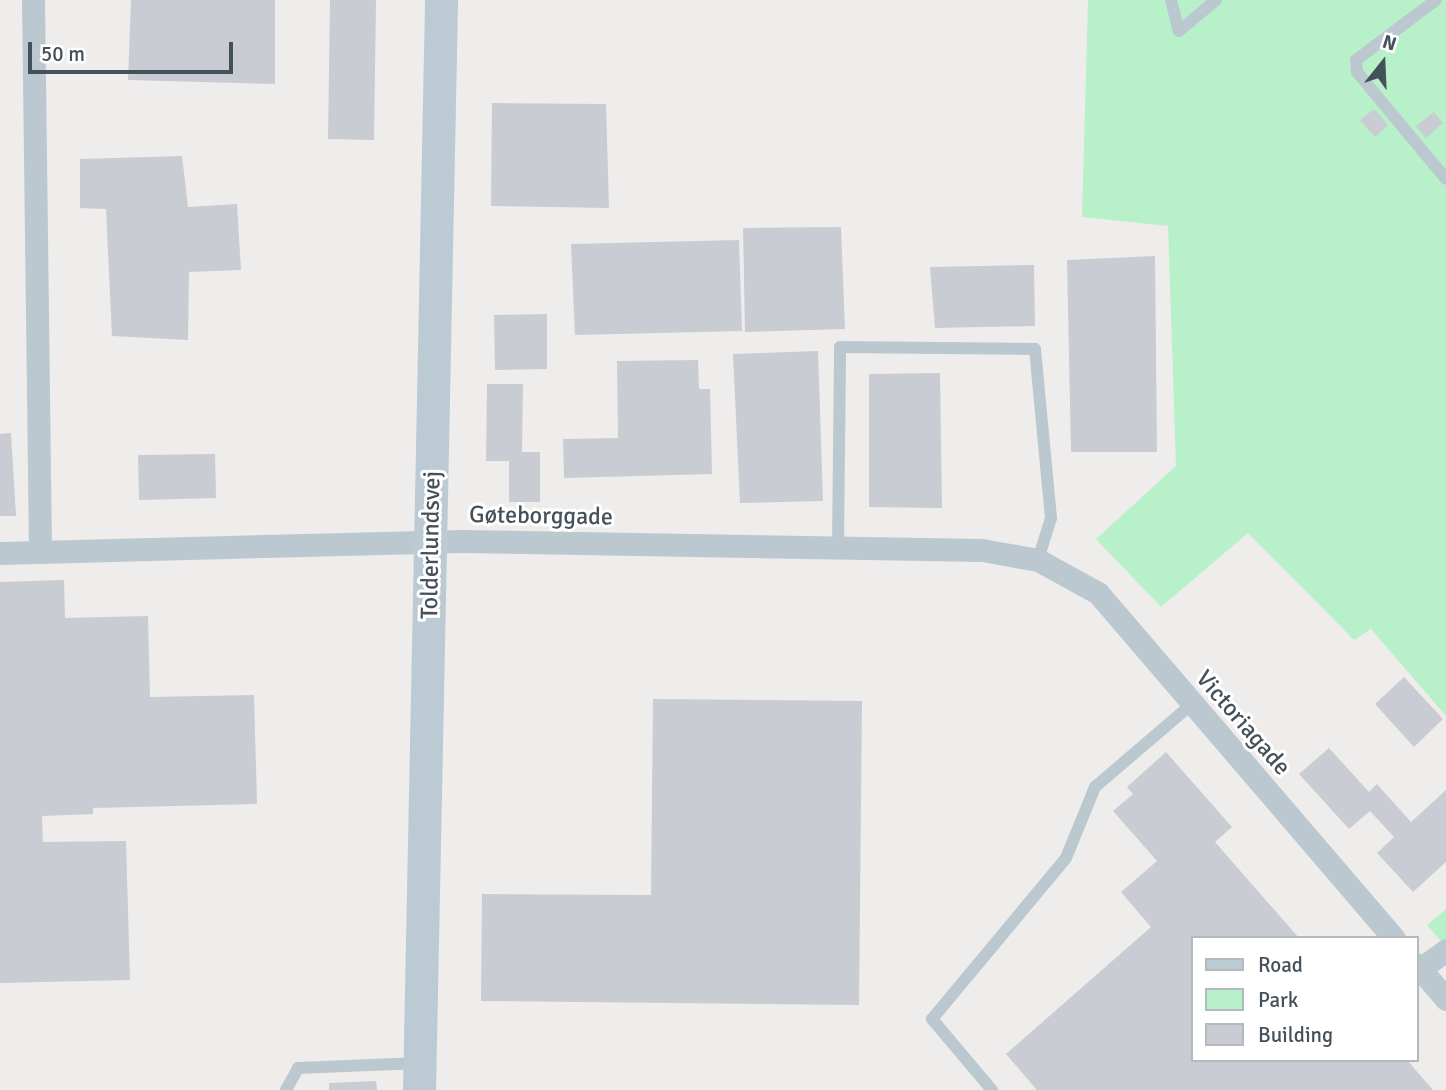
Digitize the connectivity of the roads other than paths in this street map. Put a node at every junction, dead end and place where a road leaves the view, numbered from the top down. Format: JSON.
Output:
{"nodes":[{"id":1,"x":33,"y":0,"type":"edge"},
{"id":2,"x":440,"y":0,"type":"edge"},
{"id":3,"x":1171,"y":0,"type":"edge"},
{"id":4,"x":1216,"y":0,"type":"edge"},
{"id":5,"x":1436,"y":0,"type":"edge"},
{"id":6,"x":1446,"y":179,"type":"edge"},
{"id":7,"x":432,"y":541,"type":"junction"},
{"id":8,"x":838,"y":547,"type":"junction"},
{"id":9,"x":40,"y":552,"type":"junction"},
{"id":10,"x":0,"y":553,"type":"edge"},
{"id":11,"x":1038,"y":560,"type":"junction"},
{"id":12,"x":1192,"y":704,"type":"junction"},
{"id":13,"x":1392,"y":936,"type":"edge"},
{"id":14,"x":1446,"y":950,"type":"edge"},
{"id":15,"x":1418,"y":966,"type":"edge"},
{"id":16,"x":1446,"y":999,"type":"edge"},
{"id":17,"x":419,"y":1077,"type":"edge"},
{"id":18,"x":286,"y":1090,"type":"edge"},
{"id":19,"x":992,"y":1090,"type":"edge"}],
"edges":[{"from":1,"to":9,"type":"street"},
{"from":2,"to":7,"type":"street","name":"Tolderlundsvej"},
{"from":3,"to":4,"type":"lane"},
{"from":5,"to":6,"type":"lane"},
{"from":7,"to":8,"type":"street","name":"Gøteborggade"},
{"from":7,"to":9,"type":"street","name":"Gøteborggade"},
{"from":7,"to":17,"type":"street","name":"Tolderlundsvej"},
{"from":8,"to":11,"type":"street","name":"Gøteborggade"},
{"from":8,"to":11,"type":"lane"},
{"from":9,"to":10,"type":"street","name":"Gøteborggade"},
{"from":11,"to":12,"type":"street","name":"Victoriagade"},
{"from":12,"to":13,"type":"street","name":"Victoriagade"},
{"from":12,"to":19,"type":"lane"},
{"from":14,"to":15,"type":"street"},
{"from":15,"to":16,"type":"street"},
{"from":17,"to":18,"type":"lane"}]}
